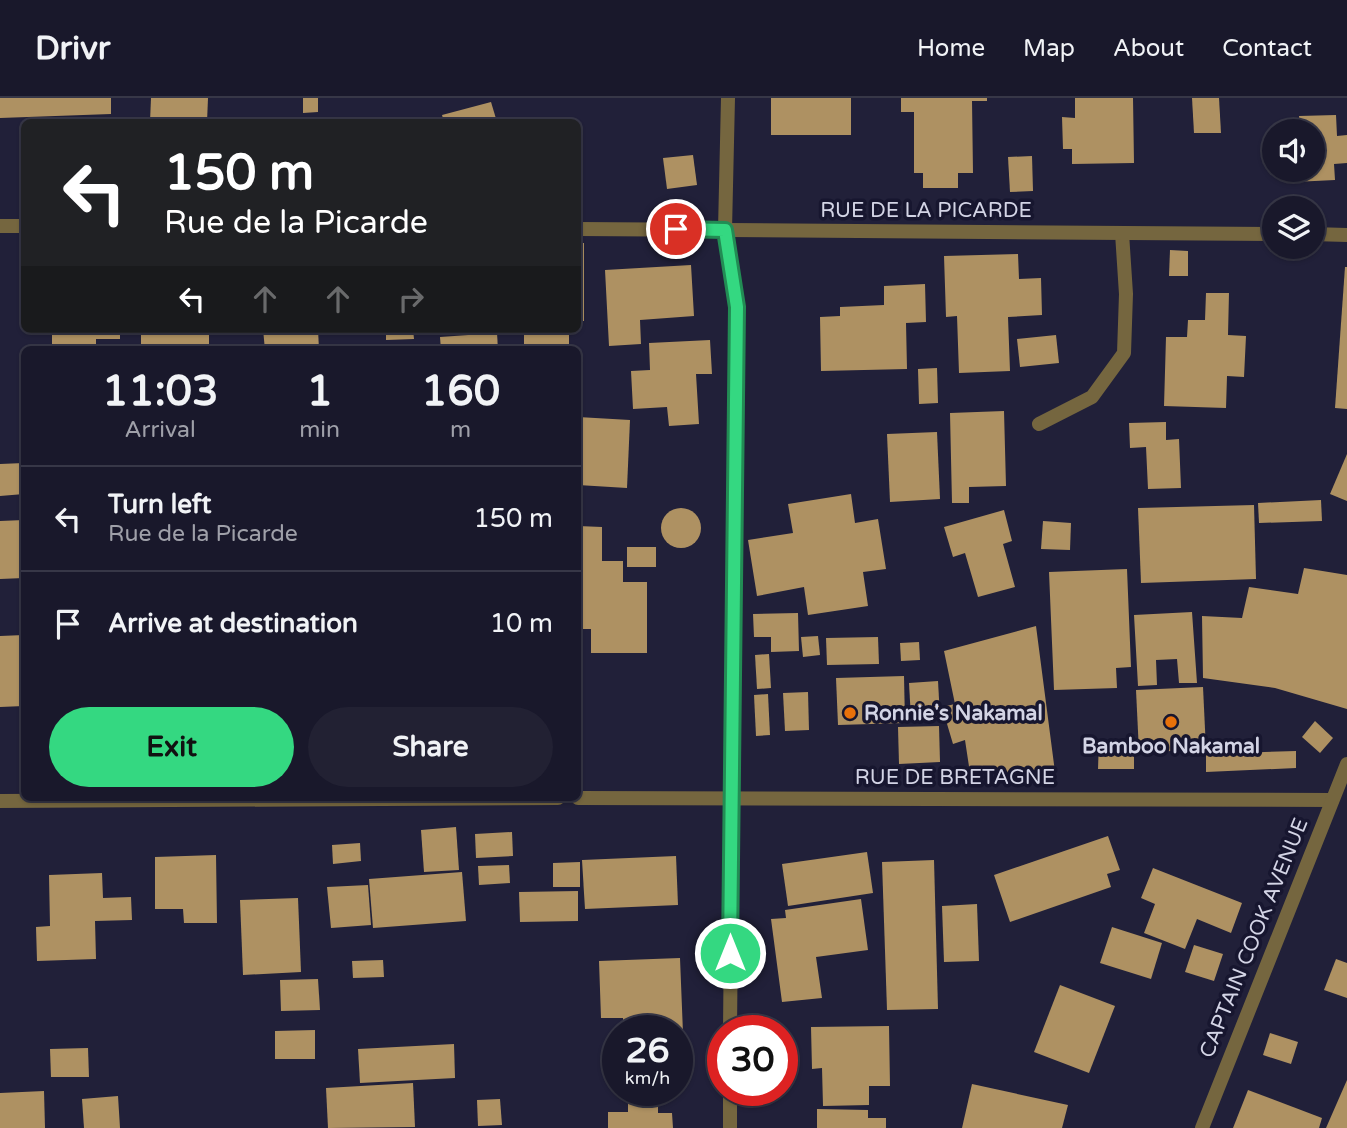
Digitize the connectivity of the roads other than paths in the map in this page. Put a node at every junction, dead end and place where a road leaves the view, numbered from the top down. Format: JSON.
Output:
{"nodes":[{"id":1,"x":728,"y":98,"type":"edge"},
{"id":2,"x":0,"y":226,"type":"edge"},
{"id":3,"x":21,"y":226,"type":"edge"},
{"id":4,"x":581,"y":229,"type":"edge"},
{"id":5,"x":725,"y":230,"type":"junction"},
{"id":6,"x":1122,"y":233,"type":"junction"},
{"id":7,"x":1262,"y":234,"type":"edge"},
{"id":8,"x":1325,"y":234,"type":"edge"},
{"id":9,"x":1347,"y":235,"type":"edge"},
{"id":10,"x":1039,"y":424,"type":"dead end"},
{"id":11,"x":1347,"y":764,"type":"edge"},
{"id":12,"x":731,"y":797,"type":"junction"},
{"id":13,"x":581,"y":798,"type":"edge"},
{"id":14,"x":21,"y":800,"type":"edge"},
{"id":15,"x":1332,"y":800,"type":"junction"},
{"id":16,"x":0,"y":801,"type":"edge"},
{"id":17,"x":730,"y":1015,"type":"edge"},
{"id":18,"x":730,"y":1106,"type":"edge"},
{"id":19,"x":730,"y":1128,"type":"edge"},
{"id":20,"x":1202,"y":1128,"type":"edge"}],
"edges":[{"from":1,"to":5,"type":"street"},
{"from":2,"to":3,"type":"street"},
{"from":4,"to":5,"type":"street","name":"RUE DE LA PICARDE"},
{"from":5,"to":6,"type":"street","name":"RUE DE LA PICARDE"},
{"from":5,"to":12,"type":"street"},
{"from":6,"to":7,"type":"street","name":"RUE DE LA PICARDE"},
{"from":6,"to":10,"type":"street"},
{"from":8,"to":9,"type":"street"},
{"from":11,"to":15,"type":"street","name":"CAPTAIN COOK AVENUE"},
{"from":12,"to":13,"type":"street","name":"RUE DE BRETAGNE"},
{"from":12,"to":15,"type":"street","name":"RUE DE BRETAGNE"},
{"from":12,"to":17,"type":"street"},
{"from":14,"to":16,"type":"street"},
{"from":15,"to":20,"type":"street","name":"CAPTAIN COOK AVENUE"},
{"from":18,"to":19,"type":"street"}]}
